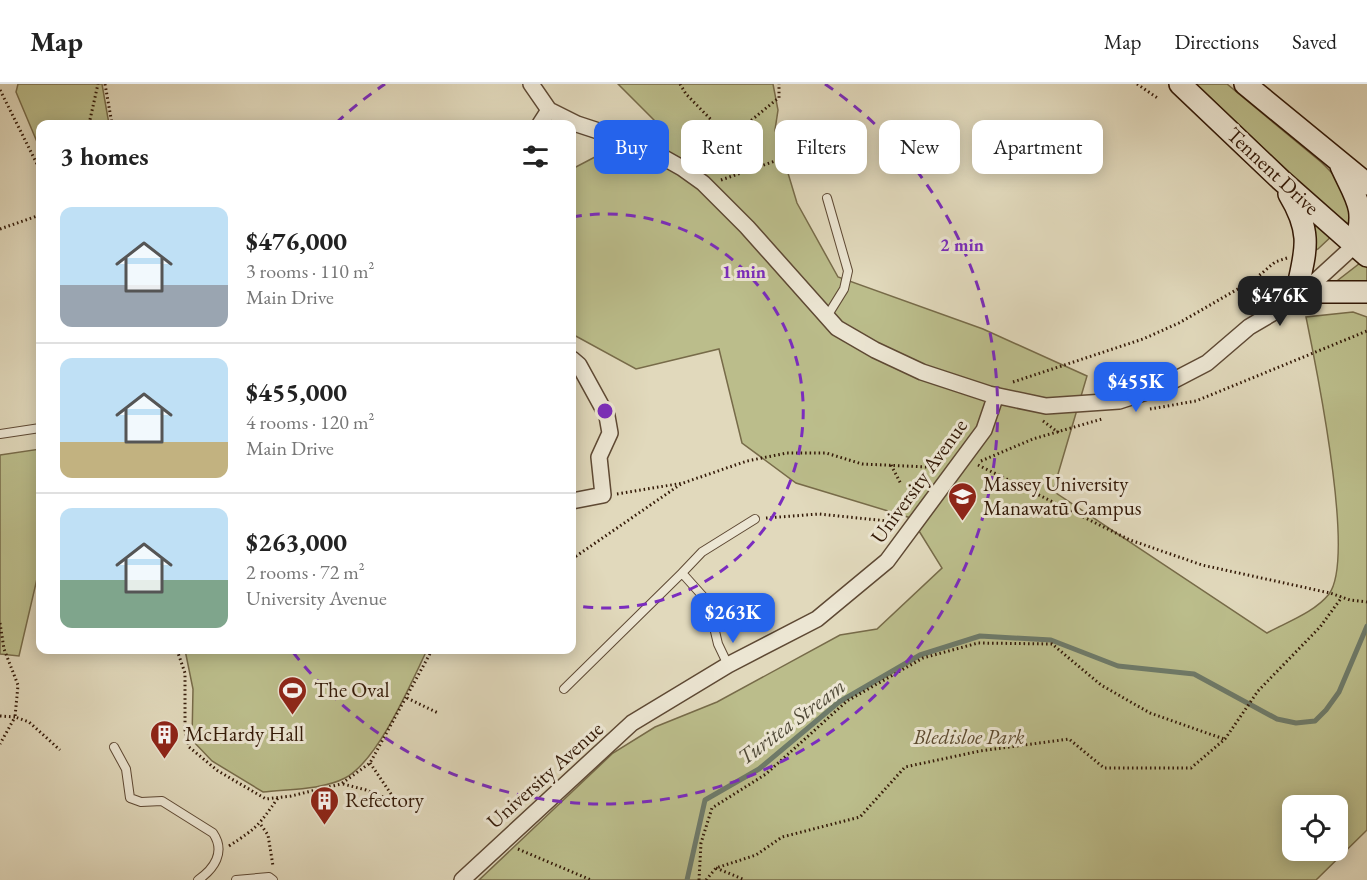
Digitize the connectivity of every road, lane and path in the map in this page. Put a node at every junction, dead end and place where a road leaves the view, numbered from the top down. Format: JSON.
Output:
{"nodes":[{"id":1,"x":98,"y":84,"type":"edge"},
{"id":2,"x":105,"y":84,"type":"edge"},
{"id":3,"x":531,"y":84,"type":"edge"},
{"id":4,"x":680,"y":84,"type":"edge"},
{"id":5,"x":779,"y":84,"type":"edge"},
{"id":6,"x":1137,"y":84,"type":"edge"},
{"id":7,"x":1180,"y":84,"type":"edge"},
{"id":8,"x":1245,"y":84,"type":"edge"},
{"id":9,"x":0,"y":90,"type":"edge"},
{"id":10,"x":1159,"y":99,"type":"dead end"},
{"id":11,"x":549,"y":110,"type":"junction"},
{"id":12,"x":90,"y":120,"type":"edge"},
{"id":13,"x":111,"y":120,"type":"edge"},
{"id":14,"x":543,"y":120,"type":"edge"},
{"id":15,"x":569,"y":120,"type":"edge"},
{"id":16,"x":711,"y":120,"type":"edge"},
{"id":17,"x":751,"y":120,"type":"edge"},
{"id":18,"x":576,"y":124,"type":"edge"},
{"id":19,"x":1338,"y":160,"type":"junction"},
{"id":20,"x":775,"y":161,"type":"edge"},
{"id":21,"x":36,"y":162,"type":"edge"},
{"id":22,"x":720,"y":180,"type":"dead end"},
{"id":23,"x":1281,"y":180,"type":"junction"},
{"id":24,"x":1367,"y":184,"type":"edge"},
{"id":25,"x":826,"y":198,"type":"dead end"},
{"id":26,"x":36,"y":215,"type":"edge"},
{"id":27,"x":0,"y":228,"type":"edge"},
{"id":28,"x":1363,"y":248,"type":"edge"},
{"id":29,"x":1275,"y":262,"type":"dead end"},
{"id":30,"x":1367,"y":292,"type":"edge"},
{"id":31,"x":1294,"y":300,"type":"junction"},
{"id":32,"x":826,"y":318,"type":"junction"},
{"id":33,"x":576,"y":362,"type":"edge"},
{"id":34,"x":1028,"y":378,"type":"junction"},
{"id":35,"x":1010,"y":382,"type":"dead end"},
{"id":36,"x":1029,"y":388,"type":"dead end"},
{"id":37,"x":996,"y":395,"type":"junction"},
{"id":38,"x":1034,"y":415,"type":"dead end"},
{"id":39,"x":36,"y":430,"type":"edge"},
{"id":40,"x":1059,"y":433,"type":"dead end"},
{"id":41,"x":0,"y":434,"type":"edge"},
{"id":42,"x":891,"y":465,"type":"junction"},
{"id":43,"x":976,"y":465,"type":"dead end"},
{"id":44,"x":927,"y":466,"type":"dead end"},
{"id":45,"x":683,"y":483,"type":"junction"},
{"id":46,"x":901,"y":484,"type":"dead end"},
{"id":47,"x":603,"y":495,"type":"junction"},
{"id":48,"x":576,"y":500,"type":"edge"},
{"id":49,"x":755,"y":519,"type":"joint"},
{"id":50,"x":897,"y":522,"type":"dead end"},
{"id":51,"x":576,"y":556,"type":"edge"},
{"id":52,"x":682,"y":573,"type":"junction"},
{"id":53,"x":1342,"y":597,"type":"junction"},
{"id":54,"x":1367,"y":602,"type":"edge"},
{"id":55,"x":0,"y":623,"type":"edge"},
{"id":56,"x":178,"y":654,"type":"edge"},
{"id":57,"x":430,"y":654,"type":"edge"},
{"id":58,"x":728,"y":665,"type":"junction"},
{"id":59,"x":564,"y":689,"type":"dead end"},
{"id":60,"x":407,"y":698,"type":"junction"},
{"id":61,"x":438,"y":713,"type":"dead end"},
{"id":62,"x":0,"y":716,"type":"edge"},
{"id":63,"x":15,"y":717,"type":"junction"},
{"id":64,"x":1225,"y":739,"type":"junction"},
{"id":65,"x":0,"y":744,"type":"edge"},
{"id":66,"x":114,"y":747,"type":"dead end"},
{"id":67,"x":60,"y":750,"type":"dead end"},
{"id":68,"x":370,"y":763,"type":"junction"},
{"id":69,"x":341,"y":784,"type":"junction"},
{"id":70,"x":278,"y":798,"type":"junction"},
{"id":71,"x":395,"y":802,"type":"junction"},
{"id":72,"x":402,"y":810,"type":"dead end"},
{"id":73,"x":260,"y":825,"type":"junction"},
{"id":74,"x":228,"y":846,"type":"dead end"},
{"id":75,"x":515,"y":846,"type":"dead end"},
{"id":76,"x":716,"y":868,"type":"junction"},
{"id":77,"x":273,"y":877,"type":"edge"},
{"id":78,"x":198,"y":880,"type":"edge"},
{"id":79,"x":236,"y":880,"type":"edge"},
{"id":80,"x":462,"y":880,"type":"edge"},
{"id":81,"x":591,"y":880,"type":"edge"},
{"id":82,"x":699,"y":880,"type":"edge"},
{"id":83,"x":706,"y":880,"type":"edge"},
{"id":84,"x":745,"y":880,"type":"edge"}],
"edges":[{"from":1,"to":12,"type":"path"},
{"from":2,"to":13,"type":"path"},
{"from":3,"to":11,"type":"street","name":"University Avenue"},
{"from":4,"to":16,"type":"path"},
{"from":5,"to":17,"type":"path"},
{"from":6,"to":10,"type":"path"},
{"from":7,"to":23,"type":"main road","name":"Tennent Drive"},
{"from":8,"to":19,"type":"main road"},
{"from":9,"to":21,"type":"path"},
{"from":11,"to":14,"type":"street"},
{"from":11,"to":15,"type":"street","name":"University Avenue"},
{"from":18,"to":32,"type":"street","name":"University Avenue"},
{"from":19,"to":24,"type":"main road"},
{"from":19,"to":28,"type":"main road"},
{"from":20,"to":22,"type":"path"},
{"from":23,"to":28,"type":"main road","name":"Tennent Drive"},
{"from":23,"to":31,"type":"main road"},
{"from":25,"to":32,"type":"lane"},
{"from":26,"to":27,"type":"path"},
{"from":28,"to":31,"type":"street"},
{"from":29,"to":34,"type":"path"},
{"from":30,"to":31,"type":"main road"},
{"from":31,"to":37,"type":"street"},
{"from":32,"to":37,"type":"street","name":"University Avenue"},
{"from":33,"to":47,"type":"street"},
{"from":34,"to":35,"type":"path"},
{"from":34,"to":36,"type":"path"},
{"from":37,"to":58,"type":"street","name":"University Avenue"},
{"from":38,"to":40,"type":"path"},
{"from":39,"to":41,"type":"lane"},
{"from":42,"to":44,"type":"path"},
{"from":42,"to":45,"type":"path"},
{"from":42,"to":46,"type":"path"},
{"from":43,"to":53,"type":"path"},
{"from":45,"to":47,"type":"path"},
{"from":45,"to":51,"type":"path"},
{"from":47,"to":48,"type":"street"},
{"from":49,"to":50,"type":"path"},
{"from":49,"to":52,"type":"lane"},
{"from":52,"to":58,"type":"lane"},
{"from":52,"to":59,"type":"lane"},
{"from":53,"to":54,"type":"path"},
{"from":53,"to":64,"type":"path"},
{"from":55,"to":63,"type":"path"},
{"from":56,"to":70,"type":"path"},
{"from":57,"to":60,"type":"path"},
{"from":58,"to":80,"type":"street","name":"University Avenue"},
{"from":60,"to":61,"type":"path"},
{"from":60,"to":68,"type":"path"},
{"from":62,"to":63,"type":"path"},
{"from":63,"to":65,"type":"path"},
{"from":63,"to":67,"type":"path"},
{"from":64,"to":76,"type":"path"},
{"from":64,"to":82,"type":"path"},
{"from":66,"to":78,"type":"lane"},
{"from":68,"to":69,"type":"path"},
{"from":68,"to":71,"type":"path"},
{"from":69,"to":70,"type":"path"},
{"from":69,"to":71,"type":"path"},
{"from":70,"to":73,"type":"path"},
{"from":71,"to":72,"type":"path"},
{"from":73,"to":74,"type":"path"},
{"from":73,"to":77,"type":"path"},
{"from":75,"to":81,"type":"path"},
{"from":76,"to":83,"type":"path"},
{"from":76,"to":84,"type":"path"},
{"from":77,"to":79,"type":"lane"}]}
